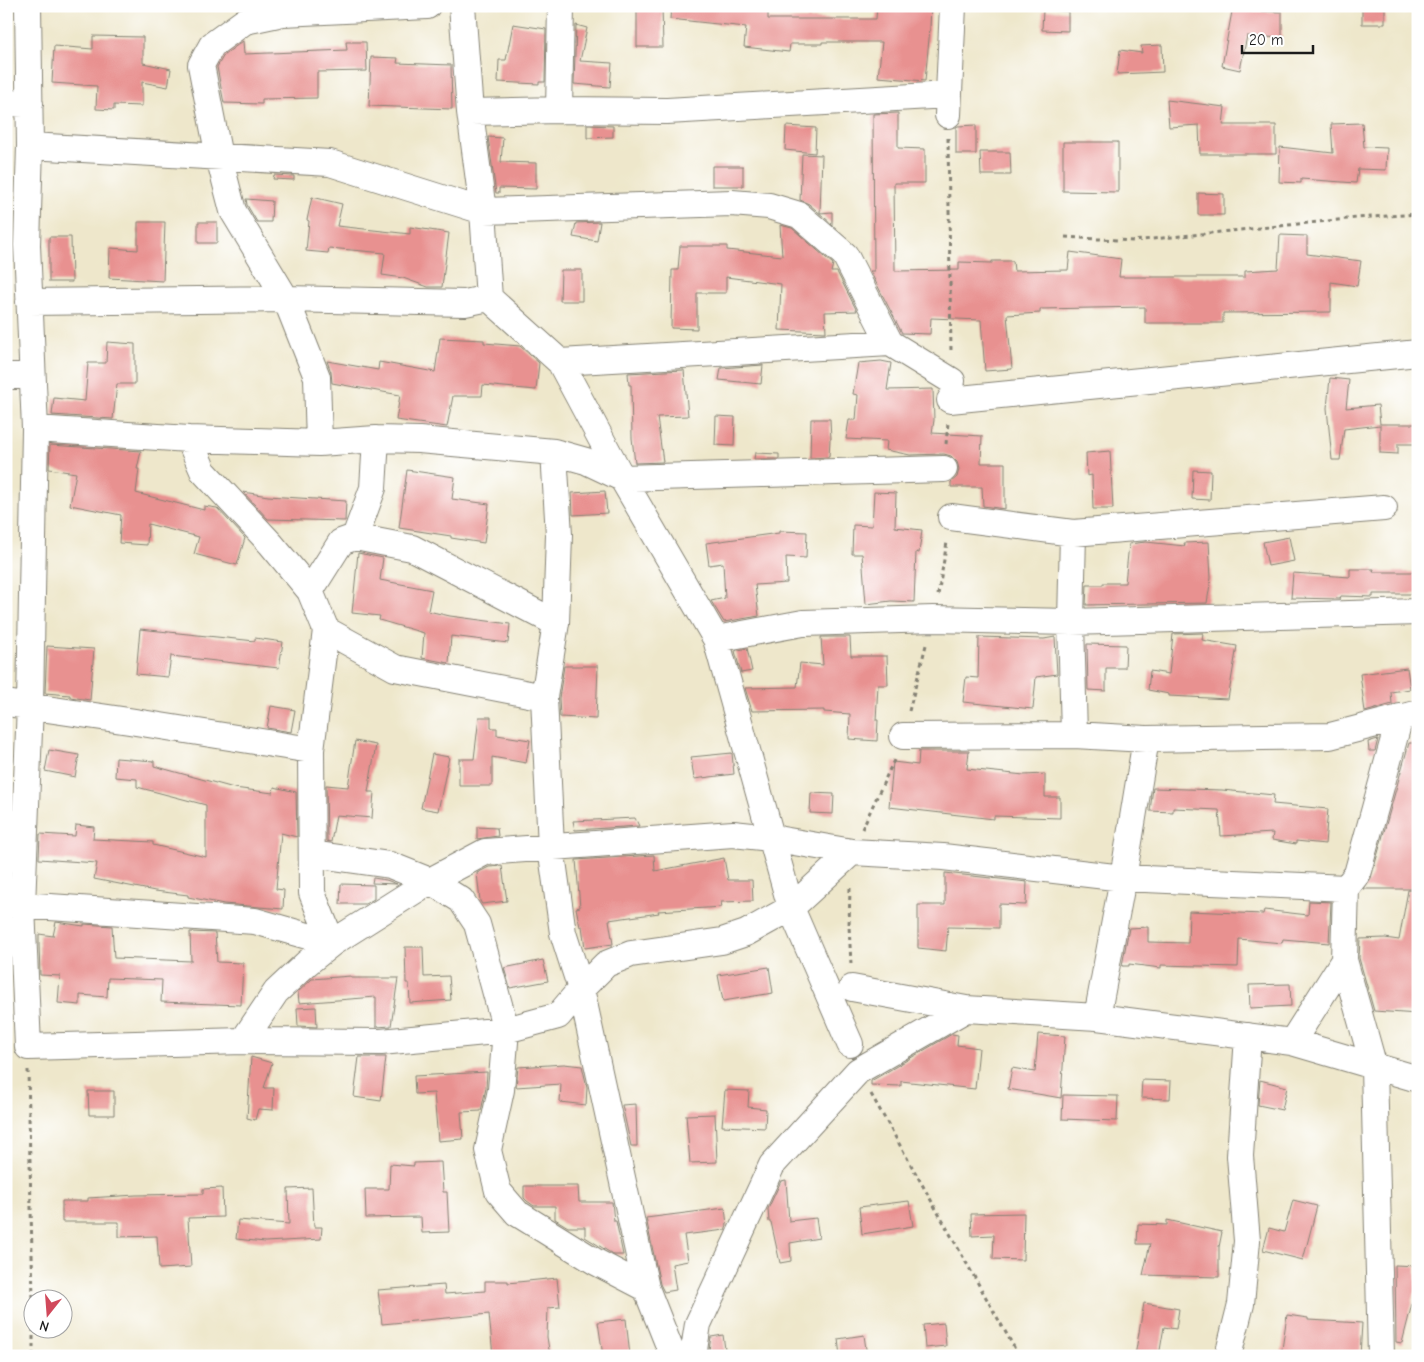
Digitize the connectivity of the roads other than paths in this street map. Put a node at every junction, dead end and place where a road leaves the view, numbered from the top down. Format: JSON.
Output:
{"nodes":[{"id":1,"x":28,"y":6,"type":"edge"},
{"id":2,"x":427,"y":6,"type":"edge"},
{"id":3,"x":462,"y":6,"type":"edge"},
{"id":4,"x":561,"y":6,"type":"edge"},
{"id":5,"x":953,"y":6,"type":"edge"},
{"id":6,"x":18,"y":104,"type":"edge"},
{"id":7,"x":559,"y":110,"type":"junction"},
{"id":8,"x":470,"y":112,"type":"junction"},
{"id":9,"x":30,"y":146,"type":"junction"},
{"id":10,"x":219,"y":157,"type":"junction"},
{"id":11,"x":483,"y":211,"type":"junction"},
{"id":12,"x":17,"y":246,"type":"edge"},
{"id":13,"x":488,"y":298,"type":"junction"},
{"id":14,"x":286,"y":299,"type":"junction"},
{"id":15,"x":29,"y":302,"type":"junction"},
{"id":16,"x":890,"y":343,"type":"junction"},
{"id":17,"x":1418,"y":353,"type":"edge"},
{"id":18,"x":560,"y":362,"type":"junction"},
{"id":19,"x":6,"y":376,"type":"edge"},
{"id":20,"x":32,"y":376,"type":"junction"},
{"id":21,"x":35,"y":429,"type":"junction"},
{"id":22,"x":189,"y":439,"type":"junction"},
{"id":23,"x":376,"y":439,"type":"junction"},
{"id":24,"x":319,"y":443,"type":"junction"},
{"id":25,"x":554,"y":452,"type":"junction"},
{"id":26,"x":944,"y":469,"type":"dead end"},
{"id":27,"x":622,"y":478,"type":"junction"},
{"id":28,"x":1384,"y":508,"type":"dead end"},
{"id":29,"x":952,"y":517,"type":"dead end"},
{"id":30,"x":1072,"y":532,"type":"junction"},
{"id":31,"x":355,"y":537,"type":"junction"},
{"id":32,"x":310,"y":591,"type":"junction"},
{"id":33,"x":1418,"y":612,"type":"edge"},
{"id":34,"x":1071,"y":622,"type":"junction"},
{"id":35,"x":556,"y":623,"type":"junction"},
{"id":36,"x":326,"y":630,"type":"junction"},
{"id":37,"x":716,"y":639,"type":"junction"},
{"id":38,"x":544,"y":697,"type":"junction"},
{"id":39,"x":18,"y":704,"type":"edge"},
{"id":40,"x":1409,"y":715,"type":"edge"},
{"id":41,"x":1074,"y":735,"type":"junction"},
{"id":42,"x":903,"y":736,"type":"dead end"},
{"id":43,"x":1146,"y":739,"type":"junction"},
{"id":44,"x":311,"y":750,"type":"junction"},
{"id":45,"x":771,"y":838,"type":"junction"},
{"id":46,"x":551,"y":847,"type":"junction"},
{"id":47,"x":852,"y":852,"type":"junction"},
{"id":48,"x":312,"y":854,"type":"junction"},
{"id":49,"x":1123,"y":878,"type":"junction"},
{"id":50,"x":430,"y":881,"type":"junction"},
{"id":51,"x":1346,"y":888,"type":"junction"},
{"id":52,"x":14,"y":905,"type":"edge"},
{"id":53,"x":791,"y":908,"type":"junction"},
{"id":54,"x":332,"y":943,"type":"junction"},
{"id":55,"x":1344,"y":960,"type":"junction"},
{"id":56,"x":852,"y":988,"type":"dead end"},
{"id":57,"x":581,"y":989,"type":"junction"},
{"id":58,"x":966,"y":1009,"type":"junction"},
{"id":59,"x":1097,"y":1016,"type":"junction"},
{"id":60,"x":506,"y":1030,"type":"junction"},
{"id":61,"x":20,"y":1035,"type":"edge"},
{"id":62,"x":1248,"y":1036,"type":"junction"},
{"id":63,"x":243,"y":1042,"type":"junction"},
{"id":64,"x":1292,"y":1042,"type":"junction"},
{"id":65,"x":850,"y":1044,"type":"dead end"},
{"id":66,"x":1374,"y":1067,"type":"junction"},
{"id":67,"x":1418,"y":1078,"type":"edge"},
{"id":68,"x":646,"y":1288,"type":"junction"},
{"id":69,"x":673,"y":1356,"type":"edge"},
{"id":70,"x":692,"y":1356,"type":"edge"},
{"id":71,"x":1228,"y":1356,"type":"edge"},
{"id":72,"x":1381,"y":1356,"type":"edge"}],
"edges":[{"from":1,"to":6,"type":"street"},
{"from":2,"to":10,"type":"street"},
{"from":3,"to":8,"type":"street"},
{"from":4,"to":7,"type":"street"},
{"from":5,"to":7,"type":"street"},
{"from":6,"to":9,"type":"street"},
{"from":7,"to":8,"type":"street"},
{"from":8,"to":11,"type":"street"},
{"from":9,"to":10,"type":"street"},
{"from":9,"to":12,"type":"street"},
{"from":10,"to":11,"type":"street"},
{"from":10,"to":14,"type":"street"},
{"from":11,"to":13,"type":"street"},
{"from":11,"to":16,"type":"street"},
{"from":12,"to":15,"type":"street"},
{"from":13,"to":14,"type":"street"},
{"from":13,"to":18,"type":"street"},
{"from":14,"to":15,"type":"street"},
{"from":14,"to":24,"type":"street"},
{"from":15,"to":20,"type":"street"},
{"from":16,"to":17,"type":"street"},
{"from":16,"to":18,"type":"street"},
{"from":18,"to":27,"type":"street"},
{"from":19,"to":20,"type":"street"},
{"from":20,"to":21,"type":"street"},
{"from":21,"to":22,"type":"street"},
{"from":21,"to":39,"type":"street"},
{"from":22,"to":24,"type":"street"},
{"from":22,"to":32,"type":"street"},
{"from":23,"to":24,"type":"street"},
{"from":23,"to":25,"type":"street"},
{"from":23,"to":31,"type":"street"},
{"from":25,"to":27,"type":"street"},
{"from":25,"to":35,"type":"street"},
{"from":26,"to":27,"type":"street"},
{"from":27,"to":37,"type":"street"},
{"from":28,"to":30,"type":"street"},
{"from":29,"to":30,"type":"street"},
{"from":30,"to":34,"type":"street"},
{"from":31,"to":32,"type":"street"},
{"from":31,"to":35,"type":"street"},
{"from":32,"to":36,"type":"street"},
{"from":33,"to":34,"type":"street"},
{"from":34,"to":37,"type":"street"},
{"from":34,"to":41,"type":"street"},
{"from":35,"to":38,"type":"street"},
{"from":36,"to":38,"type":"street"},
{"from":36,"to":44,"type":"street"},
{"from":37,"to":45,"type":"street"},
{"from":38,"to":46,"type":"street"},
{"from":39,"to":44,"type":"street"},
{"from":39,"to":52,"type":"street"},
{"from":40,"to":43,"type":"street"},
{"from":40,"to":51,"type":"street"},
{"from":41,"to":42,"type":"street"},
{"from":41,"to":43,"type":"street"},
{"from":43,"to":49,"type":"street"},
{"from":44,"to":48,"type":"street"},
{"from":45,"to":46,"type":"street"},
{"from":45,"to":47,"type":"street"},
{"from":45,"to":53,"type":"street"},
{"from":46,"to":50,"type":"street"},
{"from":46,"to":57,"type":"street"},
{"from":47,"to":49,"type":"street"},
{"from":47,"to":53,"type":"street"},
{"from":48,"to":50,"type":"street"},
{"from":48,"to":54,"type":"street"},
{"from":49,"to":51,"type":"street"},
{"from":49,"to":59,"type":"street"},
{"from":50,"to":54,"type":"street"},
{"from":50,"to":60,"type":"street"},
{"from":51,"to":55,"type":"street"},
{"from":52,"to":54,"type":"street"},
{"from":52,"to":61,"type":"street"},
{"from":53,"to":57,"type":"street"},
{"from":53,"to":65,"type":"street"},
{"from":54,"to":63,"type":"street"},
{"from":55,"to":64,"type":"street"},
{"from":55,"to":66,"type":"street"},
{"from":56,"to":58,"type":"street"},
{"from":57,"to":60,"type":"street"},
{"from":57,"to":68,"type":"street"},
{"from":58,"to":59,"type":"street"},
{"from":58,"to":70,"type":"street"},
{"from":59,"to":62,"type":"street"},
{"from":60,"to":63,"type":"street"},
{"from":60,"to":68,"type":"street"},
{"from":61,"to":63,"type":"street"},
{"from":62,"to":64,"type":"street"},
{"from":62,"to":71,"type":"street"},
{"from":64,"to":66,"type":"street"},
{"from":66,"to":67,"type":"street"},
{"from":66,"to":72,"type":"street"},
{"from":68,"to":69,"type":"street"}]}
